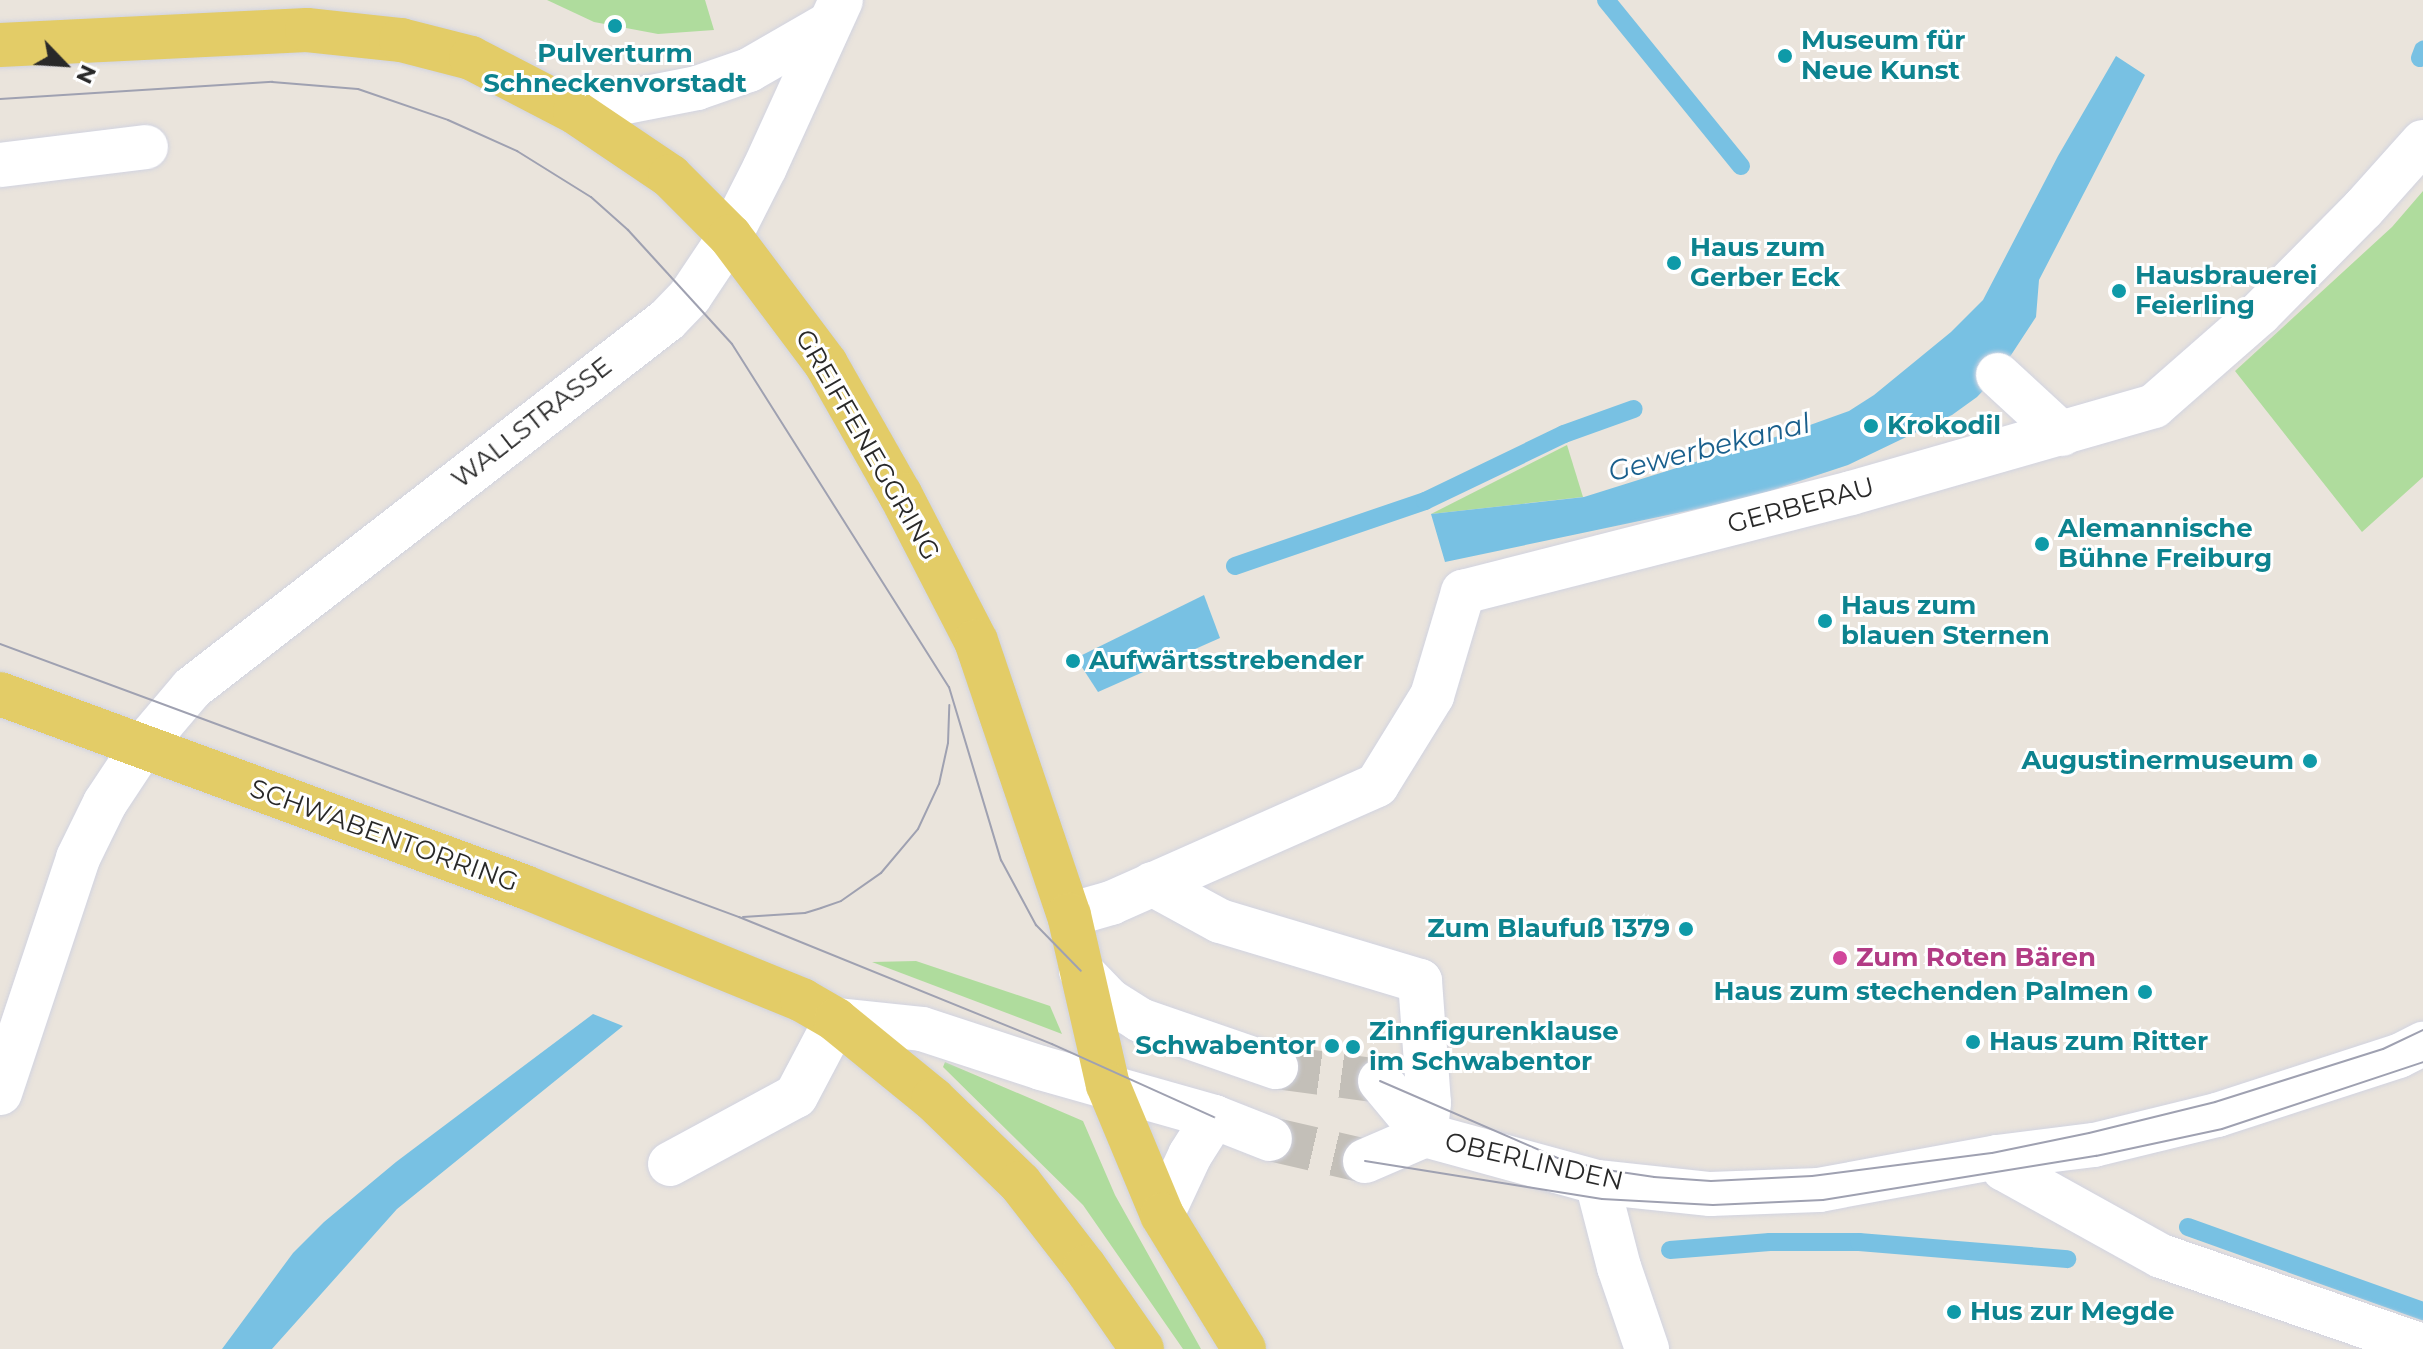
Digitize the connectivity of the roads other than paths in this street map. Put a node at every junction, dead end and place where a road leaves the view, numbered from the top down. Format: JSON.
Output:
{"nodes":[{"id":1,"x":835,"y":12,"type":"edge"},
{"id":2,"x":0,"y":45,"type":"edge"},
{"id":3,"x":575,"y":112,"type":"junction"},
{"id":4,"x":2423,"y":142,"type":"edge"},
{"id":5,"x":146,"y":147,"type":"dead end"},
{"id":6,"x":0,"y":165,"type":"edge"},
{"id":7,"x":730,"y":236,"type":"junction"},
{"id":8,"x":1998,"y":375,"type":"dead end"},
{"id":9,"x":2062,"y":434,"type":"junction"},
{"id":10,"x":0,"y":694,"type":"edge"},
{"id":11,"x":142,"y":747,"type":"junction"},
{"id":12,"x":1152,"y":884,"type":"junction"},
{"id":13,"x":1069,"y":915,"type":"junction"},
{"id":14,"x":1081,"y":971,"type":"junction"},
{"id":15,"x":836,"y":1020,"type":"junction"},
{"id":16,"x":2423,"y":1044,"type":"edge"},
{"id":17,"x":1276,"y":1067,"type":"tunnel mouth"},
{"id":18,"x":1380,"y":1081,"type":"tunnel mouth"},
{"id":19,"x":1108,"y":1085,"type":"junction"},
{"id":20,"x":0,"y":1093,"type":"edge"},
{"id":21,"x":1214,"y":1117,"type":"junction"},
{"id":22,"x":1425,"y":1135,"type":"junction"},
{"id":23,"x":1270,"y":1139,"type":"tunnel mouth"},
{"id":24,"x":1997,"y":1157,"type":"junction"},
{"id":25,"x":1365,"y":1161,"type":"tunnel mouth"},
{"id":26,"x":670,"y":1164,"type":"dead end"},
{"id":27,"x":1597,"y":1182,"type":"junction"},
{"id":28,"x":1162,"y":1215,"type":"junction"},
{"id":29,"x":2423,"y":1346,"type":"edge"},
{"id":30,"x":1142,"y":1349,"type":"edge"},
{"id":31,"x":1244,"y":1349,"type":"edge"},
{"id":32,"x":1647,"y":1349,"type":"edge"}],
"edges":[{"from":1,"to":3,"type":"street","name":"WALLSTRASSE"},
{"from":1,"to":7,"type":"street","name":"WALLSTRASSE"},
{"from":2,"to":3,"type":"main road","name":"GREIFFENEGGRING"},
{"from":3,"to":7,"type":"main road","name":"GREIFFENEGGRING"},
{"from":4,"to":9,"type":"street","name":"GERBERAU"},
{"from":5,"to":6,"type":"street"},
{"from":7,"to":11,"type":"street","name":"WALLSTRASSE"},
{"from":7,"to":13,"type":"main road","name":"GREIFFENEGGRING"},
{"from":8,"to":9,"type":"street"},
{"from":9,"to":12,"type":"street","name":"GERBERAU"},
{"from":10,"to":11,"type":"main road","name":"SCHWABENTORRING"},
{"from":11,"to":15,"type":"main road","name":"SCHWABENTORRING"},
{"from":11,"to":20,"type":"street","name":"WALLSTRASSE"},
{"from":12,"to":13,"type":"street"},
{"from":12,"to":22,"type":"street"},
{"from":13,"to":14,"type":"main road","name":"GREIFFENEGGRING"},
{"from":14,"to":17,"type":"street"},
{"from":14,"to":19,"type":"main road","name":"GREIFFENEGGRING"},
{"from":15,"to":19,"type":"street"},
{"from":15,"to":26,"type":"street"},
{"from":15,"to":30,"type":"main road","name":"SCHWABENTORRING"},
{"from":16,"to":24,"type":"street","name":"OBERLINDEN"},
{"from":18,"to":22,"type":"street","name":"OBERLINDEN"},
{"from":19,"to":21,"type":"street"},
{"from":19,"to":28,"type":"main road","name":"GREIFFENEGGRING"},
{"from":21,"to":23,"type":"street"},
{"from":21,"to":28,"type":"street"},
{"from":22,"to":25,"type":"street"},
{"from":22,"to":27,"type":"street","name":"OBERLINDEN"},
{"from":24,"to":27,"type":"street","name":"OBERLINDEN"},
{"from":24,"to":29,"type":"street"},
{"from":27,"to":32,"type":"street"},
{"from":28,"to":31,"type":"main road","name":"GREIFFENEGGRING"}]}
